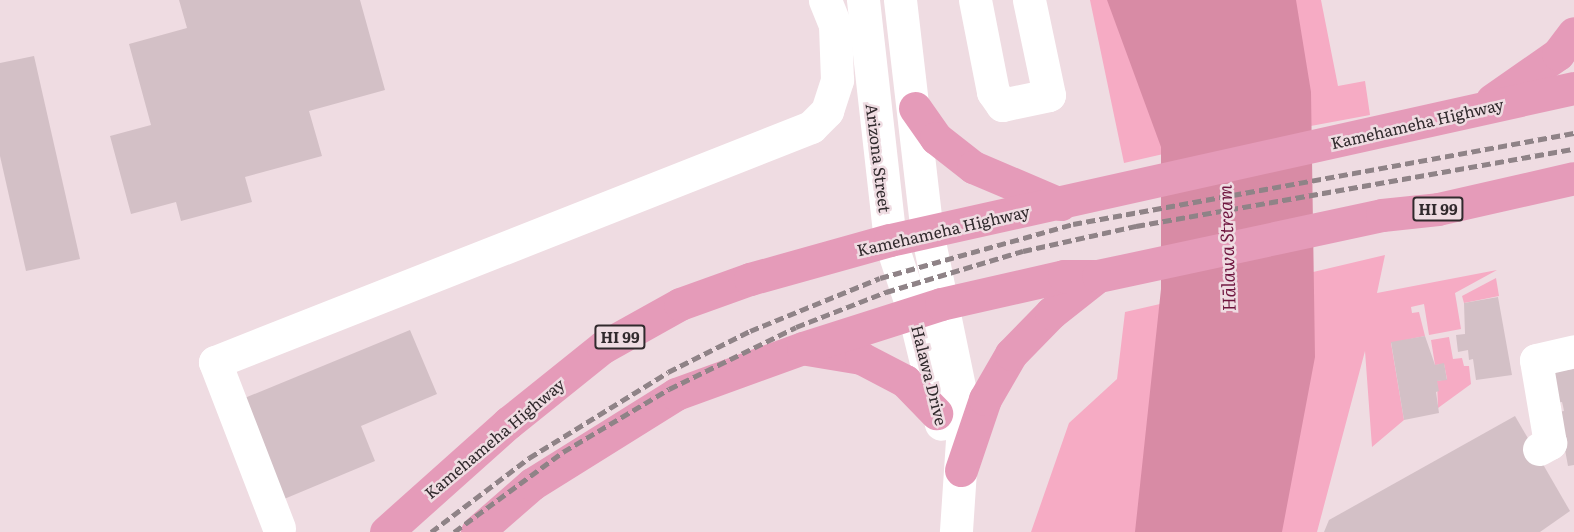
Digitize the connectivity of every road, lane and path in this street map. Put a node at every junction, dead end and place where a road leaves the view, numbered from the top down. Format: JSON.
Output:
{"nodes":[{"id":1,"x":825,"y":0,"type":"edge"},
{"id":2,"x":863,"y":0,"type":"edge"},
{"id":3,"x":900,"y":0,"type":"edge"},
{"id":4,"x":975,"y":0,"type":"edge"},
{"id":5,"x":1029,"y":0,"type":"edge"},
{"id":6,"x":1574,"y":33,"type":"edge"},
{"id":7,"x":1574,"y":88,"type":"edge"},
{"id":8,"x":1483,"y":106,"type":"junction"},
{"id":9,"x":915,"y":108,"type":"junction"},
{"id":10,"x":1574,"y":155,"type":"edge"},
{"id":11,"x":1574,"y":178,"type":"edge"},
{"id":12,"x":1493,"y":195,"type":"junction"},
{"id":13,"x":1574,"y":202,"type":"edge"},
{"id":14,"x":1060,"y":204,"type":"junction"},
{"id":15,"x":1438,"y":209,"type":"junction"},
{"id":16,"x":927,"y":232,"type":"junction"},
{"id":17,"x":890,"y":240,"type":"junction"},
{"id":18,"x":1098,"y":276,"type":"junction"},
{"id":19,"x":928,"y":309,"type":"junction"},
{"id":20,"x":803,"y":348,"type":"junction"},
{"id":21,"x":1574,"y":351,"type":"edge"},
{"id":22,"x":936,"y":413,"type":"junction"},
{"id":23,"x":1539,"y":449,"type":"dead end"},
{"id":24,"x":961,"y":470,"type":"junction"},
{"id":25,"x":955,"y":523,"type":"edge"},
{"id":26,"x":279,"y":528,"type":"dead end"},
{"id":27,"x":386,"y":532,"type":"edge"},
{"id":28,"x":477,"y":532,"type":"edge"}],
"edges":[{"from":1,"to":26,"type":"street"},
{"from":2,"to":17,"type":"street","name":"Arizona Street"},
{"from":3,"to":9,"type":"street"},
{"from":4,"to":5,"type":"street"},
{"from":6,"to":8,"type":"main road"},
{"from":7,"to":8,"type":"main road","name":"Kamehameha Highway","number":"HI 99"},
{"from":8,"to":14,"type":"main road","name":"Kamehameha Highway","number":"HI 99"},
{"from":9,"to":14,"type":"main road"},
{"from":9,"to":16,"type":"street"},
{"from":10,"to":12,"type":"main road"},
{"from":11,"to":12,"type":"main road","number":"HI 99"},
{"from":12,"to":15,"type":"main road","number":"HI 99"},
{"from":13,"to":15,"type":"main road"},
{"from":14,"to":16,"type":"main road","name":"Kamehameha Highway","number":"HI 99"},
{"from":15,"to":18,"type":"main road","number":"HI 99"},
{"from":16,"to":17,"type":"main road","name":"Kamehameha Highway","number":"HI 99"},
{"from":16,"to":19,"type":"street"},
{"from":17,"to":19,"type":"street","name":"Arizona Street"},
{"from":17,"to":27,"type":"main road","name":"Kamehameha Highway","number":"HI 99"},
{"from":18,"to":19,"type":"main road","number":"HI 99"},
{"from":18,"to":24,"type":"main road"},
{"from":19,"to":20,"type":"main road","number":"HI 99"},
{"from":19,"to":22,"type":"street","name":"Halawa Drive"},
{"from":19,"to":24,"type":"street","name":"Halawa Drive"},
{"from":20,"to":22,"type":"main road"},
{"from":20,"to":28,"type":"main road","number":"HI 99"},
{"from":21,"to":23,"type":"street"},
{"from":22,"to":24,"type":"street","name":"Halawa Drive"},
{"from":24,"to":25,"type":"street","name":"Halawa Drive"}]}
